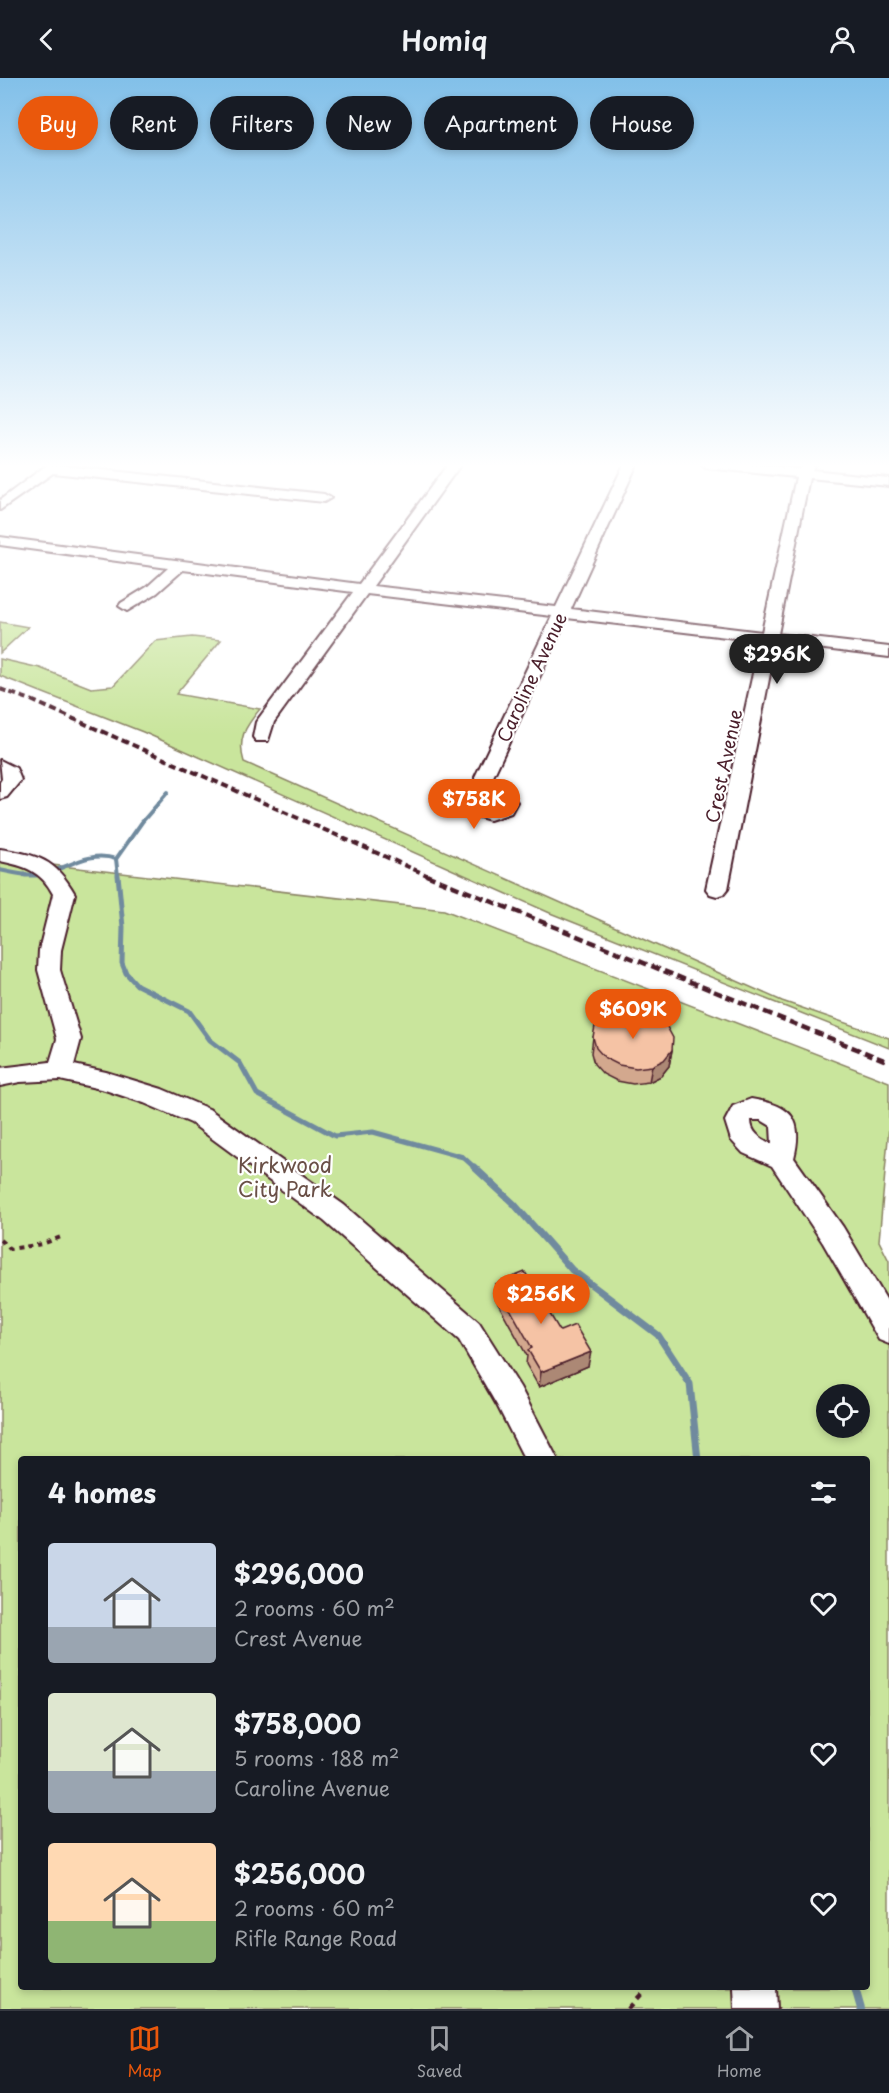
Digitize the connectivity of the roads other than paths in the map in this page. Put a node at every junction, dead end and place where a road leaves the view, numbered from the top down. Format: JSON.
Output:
{"nodes":[{"id":1,"x":103,"y":554,"type":"edge"},
{"id":2,"x":389,"y":554,"type":"edge"},
{"id":3,"x":588,"y":554,"type":"edge"},
{"id":4,"x":787,"y":554,"type":"edge"},
{"id":5,"x":181,"y":564,"type":"junction"},
{"id":6,"x":364,"y":589,"type":"junction"},
{"id":7,"x":127,"y":606,"type":"dead end"},
{"id":8,"x":561,"y":612,"type":"junction"},
{"id":9,"x":769,"y":638,"type":"junction"},
{"id":10,"x":889,"y":652,"type":"edge"},
{"id":11,"x":262,"y":737,"type":"dead end"},
{"id":12,"x":0,"y":766,"type":"edge"},
{"id":13,"x":0,"y":793,"type":"edge"},
{"id":14,"x":486,"y":793,"type":"dead end"},
{"id":15,"x":0,"y":855,"type":"edge"},
{"id":16,"x":717,"y":889,"type":"dead end"},
{"id":17,"x":60,"y":1071,"type":"junction"},
{"id":18,"x":0,"y":1077,"type":"edge"},
{"id":19,"x":781,"y":1159,"type":"dead end"},
{"id":20,"x":889,"y":1331,"type":"edge"},
{"id":21,"x":540,"y":1456,"type":"edge"},
{"id":22,"x":755,"y":1990,"type":"edge"},
{"id":23,"x":756,"y":2009,"type":"edge"}],
"edges":[{"from":1,"to":5,"type":"street"},
{"from":2,"to":6,"type":"street"},
{"from":3,"to":8,"type":"street","name":"Caroline Avenue"},
{"from":4,"to":9,"type":"street","name":"Crest Avenue"},
{"from":5,"to":6,"type":"street"},
{"from":5,"to":7,"type":"street"},
{"from":6,"to":8,"type":"street"},
{"from":6,"to":11,"type":"street"},
{"from":8,"to":9,"type":"street"},
{"from":8,"to":14,"type":"street","name":"Caroline Avenue"},
{"from":9,"to":10,"type":"street"},
{"from":9,"to":16,"type":"street","name":"Crest Avenue"},
{"from":12,"to":13,"type":"street"},
{"from":15,"to":17,"type":"street"},
{"from":17,"to":18,"type":"street"},
{"from":17,"to":21,"type":"street"},
{"from":19,"to":20,"type":"street"},
{"from":22,"to":23,"type":"street"}]}
